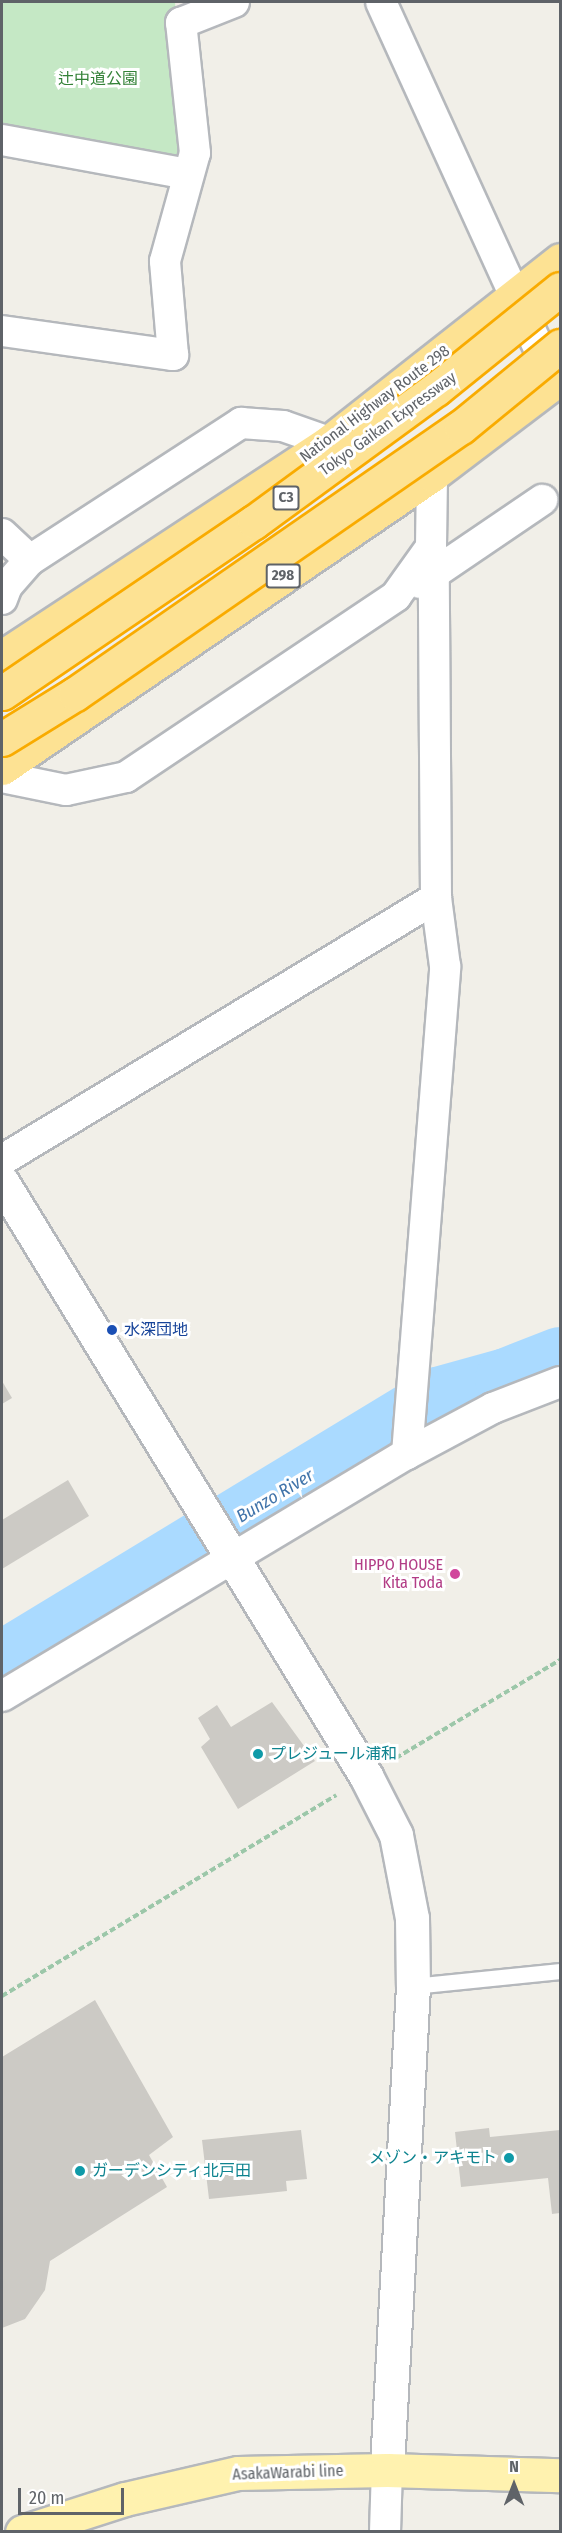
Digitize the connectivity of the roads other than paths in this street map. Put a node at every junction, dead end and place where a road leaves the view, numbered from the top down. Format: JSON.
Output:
{"nodes":[{"id":1,"x":234,"y":2,"type":"edge"},
{"id":2,"x":381,"y":2,"type":"edge"},
{"id":3,"x":179,"y":12,"type":"edge"},
{"id":4,"x":2,"y":140,"type":"edge"},
{"id":5,"x":189,"y":174,"type":"junction"},
{"id":6,"x":561,"y":260,"type":"edge"},
{"id":7,"x":561,"y":289,"type":"edge"},
{"id":8,"x":516,"y":295,"type":"junction"},
{"id":9,"x":2,"y":331,"type":"edge"},
{"id":10,"x":561,"y":346,"type":"edge"},
{"id":11,"x":559,"y":384,"type":"edge"},
{"id":12,"x":329,"y":442,"type":"junction"},
{"id":13,"x":432,"y":475,"type":"junction"},
{"id":14,"x":542,"y":500,"type":"dead end"},
{"id":15,"x":2,"y":534,"type":"edge"},
{"id":16,"x":30,"y":560,"type":"junction"},
{"id":17,"x":432,"y":561,"type":"junction"},
{"id":18,"x":2,"y":599,"type":"edge"},
{"id":19,"x":2,"y":657,"type":"edge"},
{"id":20,"x":2,"y":693,"type":"edge"},
{"id":21,"x":2,"y":739,"type":"edge"},
{"id":22,"x":2,"y":768,"type":"edge"},
{"id":23,"x":2,"y":777,"type":"edge"},
{"id":24,"x":436,"y":898,"type":"junction"},
{"id":25,"x":2,"y":1160,"type":"edge"},
{"id":26,"x":2,"y":1182,"type":"edge"},
{"id":27,"x":561,"y":1382,"type":"edge"},
{"id":28,"x":407,"y":1454,"type":"junction"},
{"id":29,"x":226,"y":1551,"type":"junction"},
{"id":30,"x":2,"y":1696,"type":"edge"},
{"id":31,"x":561,"y":1971,"type":"edge"},
{"id":32,"x":413,"y":1986,"type":"junction"},
{"id":33,"x":387,"y":2470,"type":"junction"},
{"id":34,"x":561,"y":2475,"type":"edge"},
{"id":35,"x":22,"y":2532,"type":"edge"},
{"id":36,"x":386,"y":2532,"type":"edge"}],
"edges":[{"from":1,"to":3,"type":"street"},
{"from":2,"to":8,"type":"street"},
{"from":3,"to":5,"type":"street"},
{"from":4,"to":5,"type":"street"},
{"from":5,"to":9,"type":"street"},
{"from":6,"to":8,"type":"highway","name":"National Highway Route 298"},
{"from":7,"to":20,"type":"highway","name":"Tokyo Gaikan Expressway","number":"C3","bridge":true},
{"from":8,"to":11,"type":"street"},
{"from":8,"to":12,"type":"highway","name":"National Highway Route 298"},
{"from":10,"to":21,"type":"highway","number":"C3","bridge":true},
{"from":11,"to":13,"type":"highway","number":"298"},
{"from":12,"to":16,"type":"street"},
{"from":12,"to":19,"type":"highway","name":"National Highway Route 298"},
{"from":13,"to":17,"type":"street"},
{"from":13,"to":22,"type":"highway","number":"298"},
{"from":14,"to":17,"type":"street"},
{"from":15,"to":16,"type":"street"},
{"from":16,"to":18,"type":"street"},
{"from":17,"to":23,"type":"street"},
{"from":17,"to":24,"type":"street"},
{"from":24,"to":25,"type":"street"},
{"from":24,"to":28,"type":"street"},
{"from":26,"to":29,"type":"street"},
{"from":27,"to":28,"type":"street"},
{"from":28,"to":29,"type":"street"},
{"from":29,"to":30,"type":"street"},
{"from":29,"to":32,"type":"street"},
{"from":31,"to":32,"type":"lane"},
{"from":32,"to":33,"type":"street"},
{"from":33,"to":34,"type":"main road","name":"AsakaWarabi line"},
{"from":33,"to":35,"type":"main road","name":"AsakaWarabi line"},
{"from":33,"to":36,"type":"street"}]}
